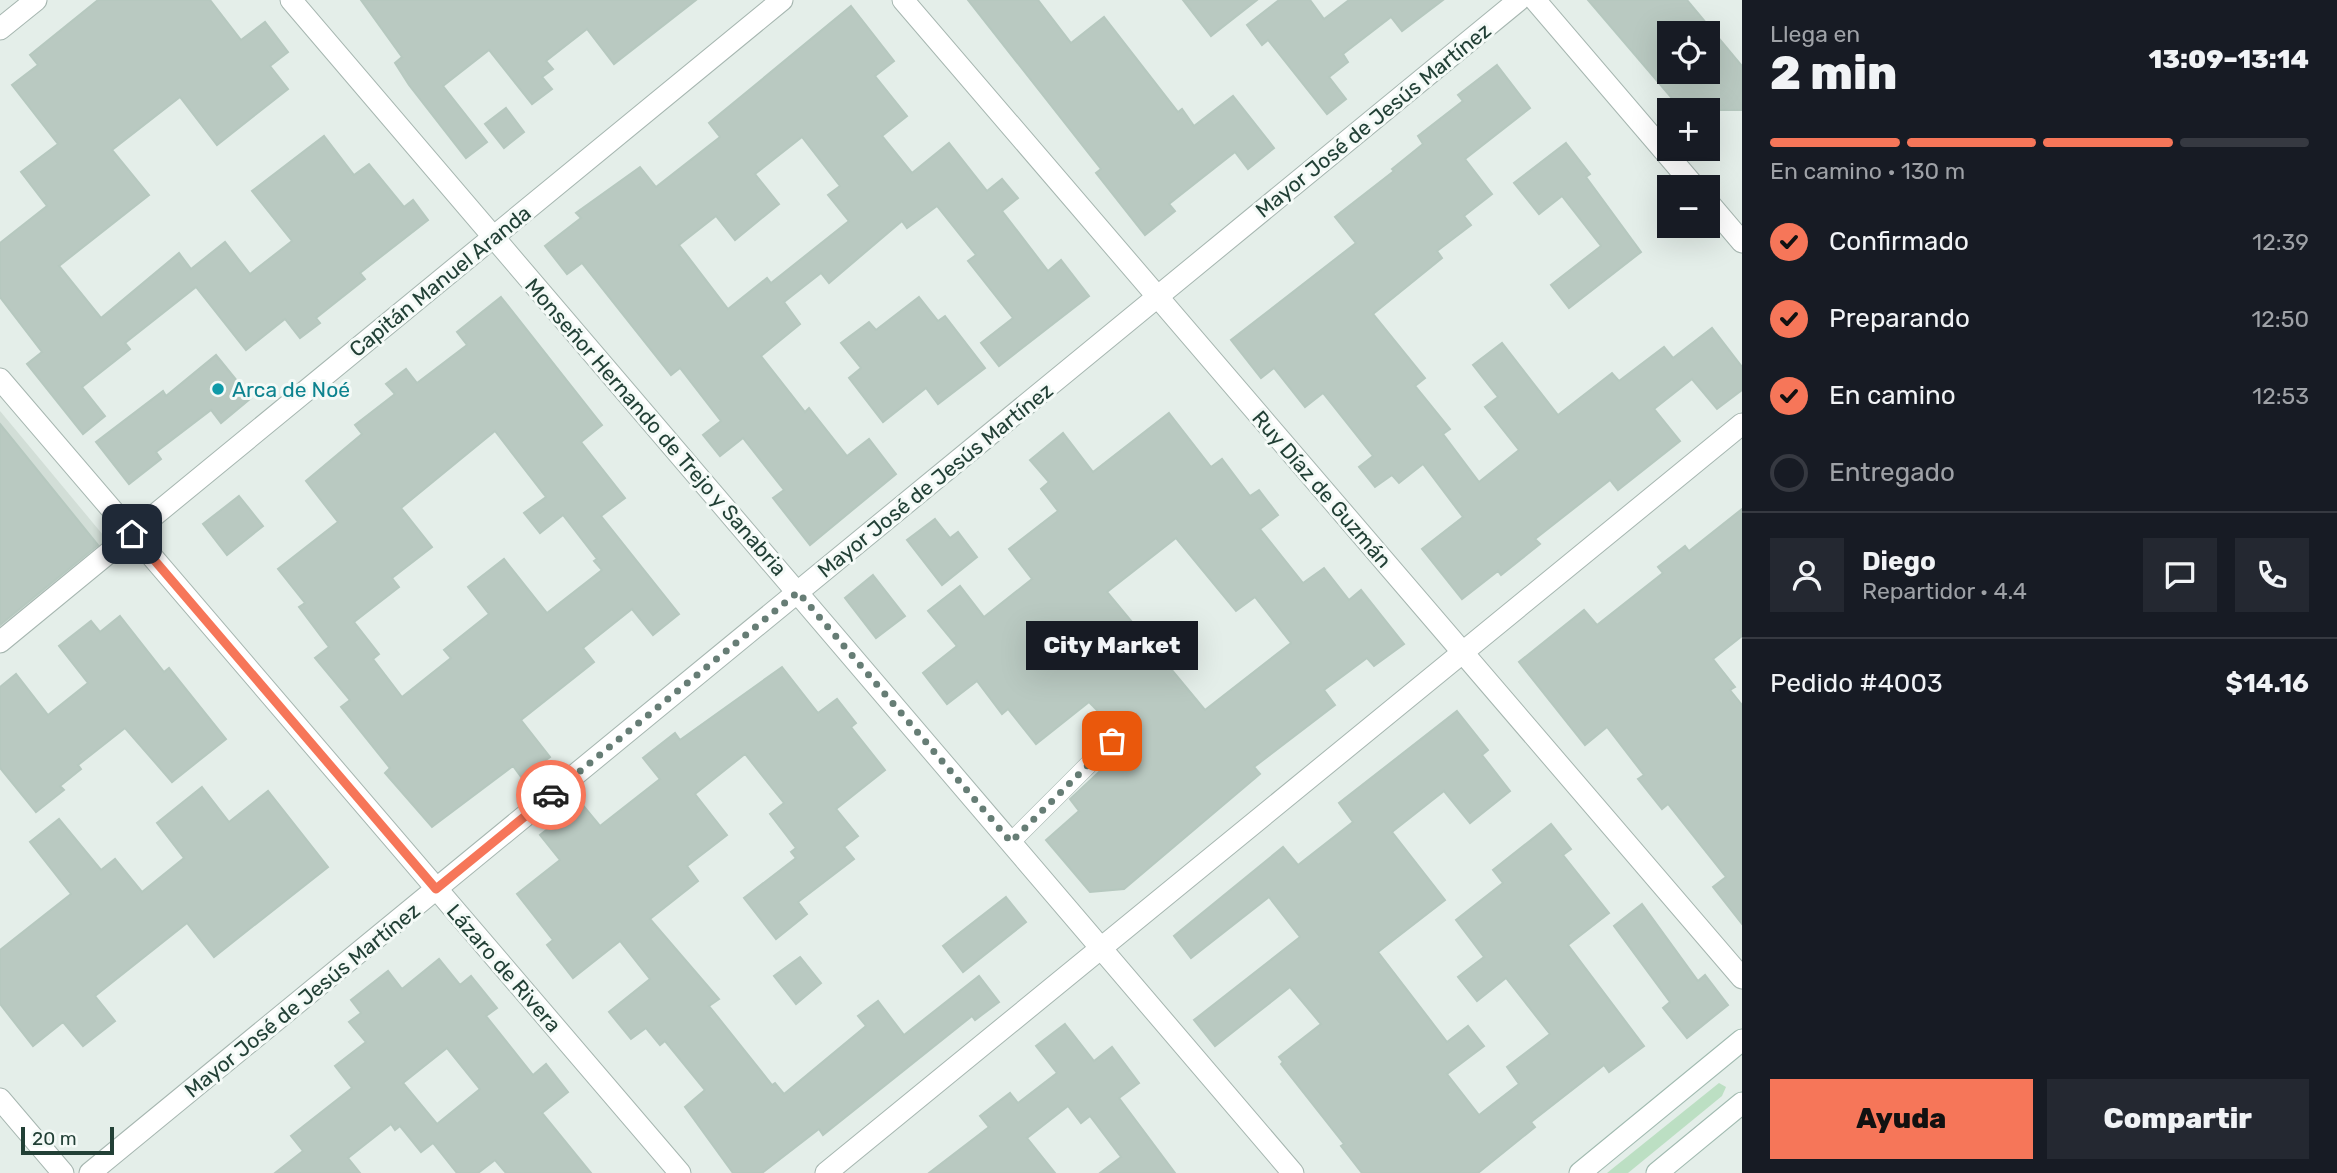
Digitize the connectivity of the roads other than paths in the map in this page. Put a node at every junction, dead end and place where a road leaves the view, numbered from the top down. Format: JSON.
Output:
{"nodes":[{"id":1,"x":36,"y":0,"type":"edge"},
{"id":2,"x":291,"y":0,"type":"edge"},
{"id":3,"x":782,"y":0,"type":"edge"},
{"id":4,"x":903,"y":0,"type":"edge"},
{"id":5,"x":1519,"y":0,"type":"edge"},
{"id":6,"x":1535,"y":0,"type":"edge"},
{"id":7,"x":0,"y":29,"type":"edge"},
{"id":8,"x":1685,"y":175,"type":"edge"},
{"id":9,"x":1720,"y":216,"type":"edge"},
{"id":10,"x":494,"y":237,"type":"junction"},
{"id":11,"x":1742,"y":242,"type":"edge"},
{"id":12,"x":1157,"y":297,"type":"junction"},
{"id":13,"x":0,"y":379,"type":"edge"},
{"id":14,"x":1742,"y":424,"type":"edge"},
{"id":15,"x":132,"y":534,"type":"junction"},
{"id":16,"x":798,"y":592,"type":"junction"},
{"id":17,"x":0,"y":642,"type":"edge"},
{"id":18,"x":1462,"y":653,"type":"junction"},
{"id":19,"x":1112,"y":741,"type":"dead end"},
{"id":20,"x":1011,"y":842,"type":"junction"},
{"id":21,"x":436,"y":889,"type":"junction"},
{"id":22,"x":1101,"y":948,"type":"junction"},
{"id":23,"x":1742,"y":978,"type":"edge"},
{"id":24,"x":1742,"y":1040,"type":"edge"},
{"id":25,"x":0,"y":1099,"type":"edge"},
{"id":26,"x":1742,"y":1103,"type":"edge"},
{"id":27,"x":63,"y":1173,"type":"edge"},
{"id":28,"x":90,"y":1173,"type":"edge"},
{"id":29,"x":680,"y":1173,"type":"edge"},
{"id":30,"x":826,"y":1173,"type":"edge"},
{"id":31,"x":1293,"y":1173,"type":"edge"},
{"id":32,"x":1580,"y":1173,"type":"edge"},
{"id":33,"x":1657,"y":1173,"type":"edge"}],
"edges":[{"from":1,"to":7,"type":"street"},
{"from":2,"to":10,"type":"street","name":"Monseñor Hernando de Trejo y Sanabria"},
{"from":3,"to":10,"type":"street","name":"Capitán Manuel Aranda"},
{"from":4,"to":12,"type":"street","name":"Ruy Díaz de Guzmán"},
{"from":5,"to":12,"type":"street","name":"Mayor José de Jesús Martínez"},
{"from":6,"to":8,"type":"street"},
{"from":9,"to":11,"type":"street"},
{"from":10,"to":15,"type":"street","name":"Capitán Manuel Aranda"},
{"from":10,"to":16,"type":"street","name":"Monseñor Hernando de Trejo y Sanabria"},
{"from":12,"to":16,"type":"street","name":"Mayor José de Jesús Martínez"},
{"from":12,"to":18,"type":"street","name":"Ruy Díaz de Guzmán"},
{"from":13,"to":15,"type":"street","name":"Lázaro de Rivera"},
{"from":14,"to":18,"type":"street"},
{"from":15,"to":17,"type":"street","name":"Capitán Manuel Aranda"},
{"from":15,"to":21,"type":"street","name":"Lázaro de Rivera"},
{"from":16,"to":20,"type":"street","name":"Monseñor Hernando de Trejo y Sanabria"},
{"from":16,"to":21,"type":"street","name":"Mayor José de Jesús Martínez"},
{"from":18,"to":22,"type":"street"},
{"from":18,"to":23,"type":"street","name":"Ruy Díaz de Guzmán"},
{"from":19,"to":20,"type":"lane"},
{"from":20,"to":22,"type":"street","name":"Monseñor Hernando de Trejo y Sanabria"},
{"from":21,"to":28,"type":"street","name":"Mayor José de Jesús Martínez"},
{"from":21,"to":29,"type":"street","name":"Lázaro de Rivera"},
{"from":22,"to":30,"type":"street"},
{"from":22,"to":31,"type":"street","name":"Monseñor Hernando de Trejo y Sanabria"},
{"from":24,"to":32,"type":"street"},
{"from":25,"to":27,"type":"street"},
{"from":26,"to":33,"type":"street"}]}
